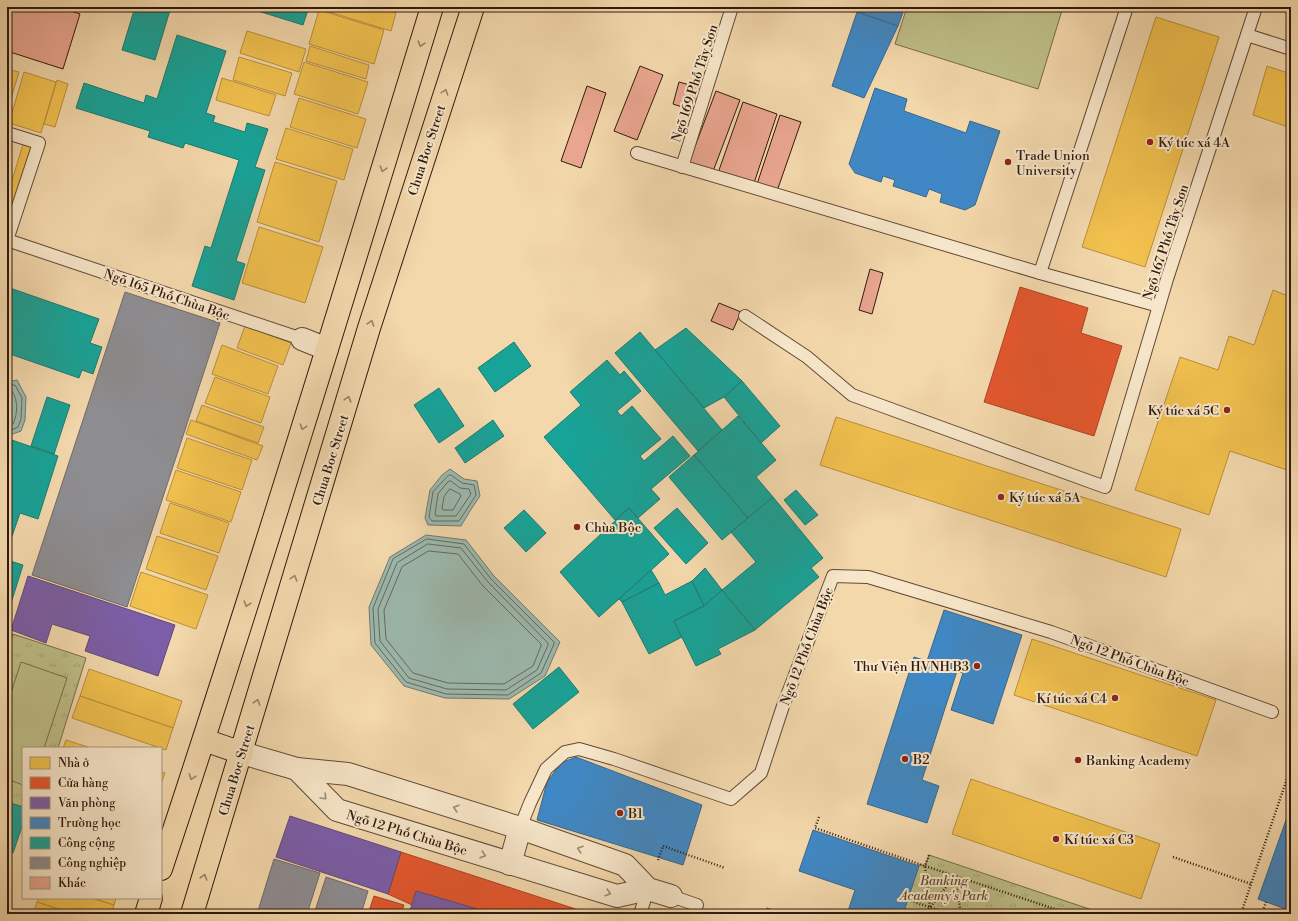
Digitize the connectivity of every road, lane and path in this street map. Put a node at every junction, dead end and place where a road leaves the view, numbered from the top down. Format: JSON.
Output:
{"nodes":[{"id":1,"x":432,"y":7,"type":"edge"},
{"id":2,"x":473,"y":7,"type":"edge"},
{"id":3,"x":732,"y":7,"type":"edge"},
{"id":4,"x":1128,"y":7,"type":"edge"},
{"id":5,"x":1256,"y":7,"type":"edge"},
{"id":6,"x":1247,"y":35,"type":"junction"},
{"id":7,"x":1291,"y":49,"type":"edge"},
{"id":8,"x":7,"y":133,"type":"edge"},
{"id":9,"x":637,"y":153,"type":"dead end"},
{"id":10,"x":682,"y":167,"type":"junction"},
{"id":11,"x":7,"y":240,"type":"edge"},
{"id":12,"x":1040,"y":273,"type":"junction"},
{"id":13,"x":1159,"y":306,"type":"junction"},
{"id":14,"x":746,"y":316,"type":"dead end"},
{"id":15,"x":302,"y":339,"type":"joint"},
{"id":16,"x":327,"y":349,"type":"junction"},
{"id":17,"x":1272,"y":712,"type":"dead end"},
{"id":18,"x":204,"y":740,"type":"junction"},
{"id":19,"x":242,"y":753,"type":"junction"},
{"id":20,"x":1291,"y":767,"type":"edge"},
{"id":21,"x":296,"y":769,"type":"junction"},
{"id":22,"x":819,"y":817,"type":"dead end"},
{"id":23,"x":520,"y":828,"type":"junction"},
{"id":24,"x":930,"y":855,"type":"dead end"},
{"id":25,"x":1173,"y":857,"type":"dead end"},
{"id":26,"x":510,"y":864,"type":"junction"},
{"id":27,"x":162,"y":866,"type":"edge"},
{"id":28,"x":925,"y":866,"type":"junction"},
{"id":29,"x":725,"y":868,"type":"dead end"},
{"id":30,"x":954,"y":876,"type":"junction"},
{"id":31,"x":1251,"y":884,"type":"junction"},
{"id":32,"x":648,"y":889,"type":"junction"},
{"id":33,"x":671,"y":896,"type":"joint"},
{"id":34,"x":151,"y":899,"type":"edge"},
{"id":35,"x":908,"y":900,"type":"dead end"},
{"id":36,"x":1266,"y":902,"type":"dead end"},
{"id":37,"x":697,"y":905,"type":"dead end"},
{"id":38,"x":930,"y":907,"type":"junction"},
{"id":39,"x":1285,"y":909,"type":"dead end"},
{"id":40,"x":146,"y":914,"type":"edge"},
{"id":41,"x":192,"y":914,"type":"edge"},
{"id":42,"x":640,"y":914,"type":"edge"},
{"id":43,"x":925,"y":914,"type":"edge"},
{"id":44,"x":951,"y":914,"type":"edge"},
{"id":45,"x":961,"y":914,"type":"edge"},
{"id":46,"x":1068,"y":914,"type":"edge"},
{"id":47,"x":1241,"y":914,"type":"edge"},
{"id":48,"x":1262,"y":914,"type":"edge"},
{"id":49,"x":1284,"y":914,"type":"edge"}],
"edges":[{"from":1,"to":16,"type":"main road","one_way":true},
{"from":19,"to":2,"type":"main road","name":"Chua Boc Street","one_way":true},
{"from":3,"to":10,"type":"lane","name":"Ngõ 169 Phố Tây Sơn"},
{"from":4,"to":12,"type":"lane"},
{"from":5,"to":6,"type":"lane","name":"Ngõ 167 Phố Tây Sơn"},
{"from":6,"to":7,"type":"lane"},
{"from":6,"to":13,"type":"lane","name":"Ngõ 167 Phố Tây Sơn"},
{"from":8,"to":11,"type":"lane"},
{"from":9,"to":10,"type":"lane"},
{"from":10,"to":12,"type":"lane"},
{"from":11,"to":15,"type":"lane","name":"Ngõ 165 Phố Chùa Bộc"},
{"from":12,"to":13,"type":"lane"},
{"from":13,"to":14,"type":"lane","name":"Ngõ 167 Phố Tây Sơn"},
{"from":15,"to":16,"type":"street","name":"Ngõ 165 Phố Chùa Bộc"},
{"from":16,"to":18,"type":"main road","one_way":true},
{"from":17,"to":23,"type":"lane","name":"Ngõ 12 Phố Chùa Bộc"},
{"from":18,"to":19,"type":"main road"},
{"from":18,"to":27,"type":"main road","one_way":true},
{"from":19,"to":21,"type":"street","name":"Ngõ 12 Phố Chùa Bộc"},
{"from":41,"to":19,"type":"main road","name":"Chua Boc Street","one_way":true},
{"from":20,"to":31,"type":"path"},
{"from":23,"to":21,"type":"street","name":"Ngõ 12 Phố Chùa Bộc","one_way":true},
{"from":21,"to":26,"type":"street","name":"Ngõ 12 Phố Chùa Bộc","one_way":true},
{"from":22,"to":28,"type":"path"},
{"from":23,"to":26,"type":"street","name":"Ngõ 12 Phố Chùa Bộc"},
{"from":32,"to":23,"type":"street","name":"Ngõ 12 Phố Chùa Bộc","one_way":true},
{"from":24,"to":28,"type":"path"},
{"from":25,"to":31,"type":"path"},
{"from":26,"to":32,"type":"street","name":"Ngõ 12 Phố Chùa Bộc","one_way":true},
{"from":28,"to":30,"type":"path"},
{"from":28,"to":38,"type":"path"},
{"from":29,"to":32,"type":"path"},
{"from":30,"to":38,"type":"path"},
{"from":30,"to":45,"type":"path"},
{"from":30,"to":46,"type":"path"},
{"from":31,"to":47,"type":"path"},
{"from":32,"to":33,"type":"street","name":"Ngõ 12 Phố Chùa Bộc"},
{"from":32,"to":42,"type":"lane"},
{"from":33,"to":37,"type":"lane"},
{"from":34,"to":40,"type":"main road"},
{"from":35,"to":38,"type":"path"},
{"from":36,"to":48,"type":"path"},
{"from":38,"to":43,"type":"path"},
{"from":38,"to":44,"type":"path"},
{"from":39,"to":49,"type":"path"}]}
